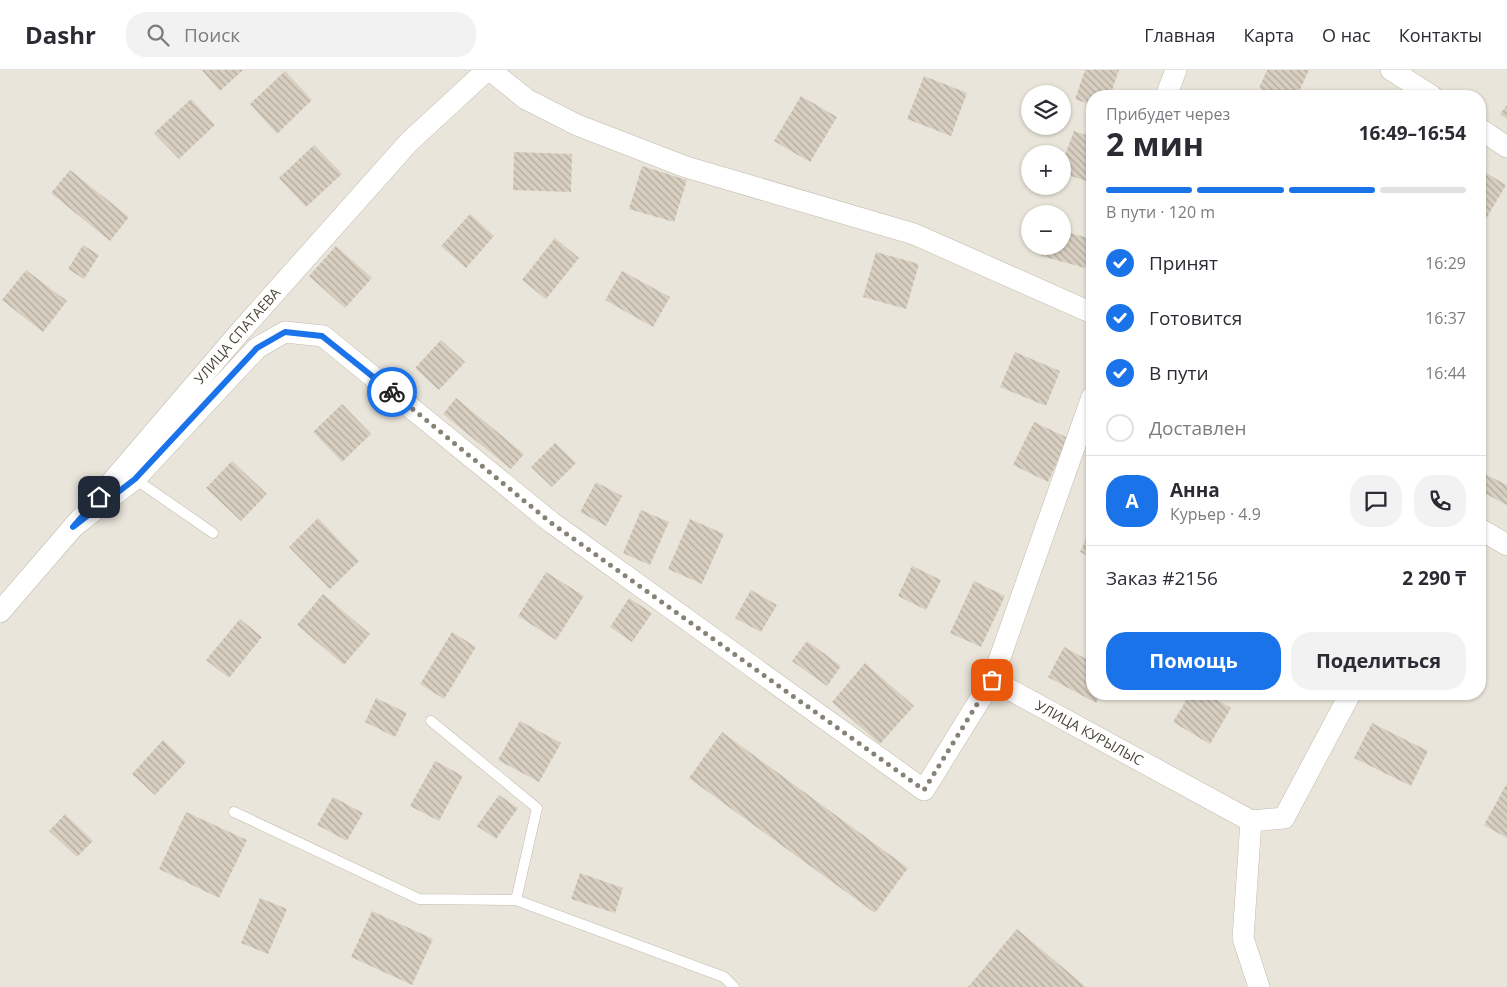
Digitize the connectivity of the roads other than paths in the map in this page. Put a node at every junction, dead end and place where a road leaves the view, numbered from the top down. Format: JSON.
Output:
{"nodes":[{"id":1,"x":489,"y":70,"type":"edge"},
{"id":2,"x":1176,"y":70,"type":"edge"},
{"id":3,"x":1391,"y":70,"type":"edge"},
{"id":4,"x":1168,"y":90,"type":"edge"},
{"id":5,"x":1423,"y":90,"type":"edge"},
{"id":6,"x":1486,"y":133,"type":"edge"},
{"id":7,"x":1507,"y":147,"type":"edge"},
{"id":8,"x":1086,"y":310,"type":"edge"},
{"id":9,"x":1086,"y":414,"type":"edge"},
{"id":10,"x":135,"y":479,"type":"junction"},
{"id":11,"x":73,"y":527,"type":"junction"},
{"id":12,"x":1486,"y":532,"type":"edge"},
{"id":13,"x":213,"y":533,"type":"dead end"},
{"id":14,"x":1506,"y":542,"type":"edge"},
{"id":15,"x":0,"y":612,"type":"edge"},
{"id":16,"x":992,"y":680,"type":"junction"},
{"id":17,"x":1347,"y":700,"type":"edge"},
{"id":18,"x":431,"y":721,"type":"dead end"},
{"id":19,"x":234,"y":812,"type":"dead end"},
{"id":20,"x":1251,"y":821,"type":"junction"},
{"id":21,"x":516,"y":900,"type":"junction"},
{"id":22,"x":734,"y":987,"type":"edge"},
{"id":23,"x":1259,"y":987,"type":"edge"}],
"edges":[{"from":1,"to":8,"type":"street"},
{"from":1,"to":11,"type":"street","name":"УЛИЦА СПАТАЕВА"},
{"from":2,"to":4,"type":"street"},
{"from":3,"to":5,"type":"street"},
{"from":6,"to":7,"type":"street"},
{"from":9,"to":16,"type":"street"},
{"from":10,"to":11,"type":"street"},
{"from":10,"to":13,"type":"lane"},
{"from":10,"to":16,"type":"street"},
{"from":11,"to":15,"type":"street","name":"УЛИЦА СПАТАЕВА"},
{"from":12,"to":14,"type":"street"},
{"from":16,"to":20,"type":"street","name":"УЛИЦА КУРЫЛЫС"},
{"from":17,"to":20,"type":"street"},
{"from":18,"to":21,"type":"lane"},
{"from":19,"to":21,"type":"lane"},
{"from":20,"to":23,"type":"street"},
{"from":21,"to":22,"type":"lane"}]}
